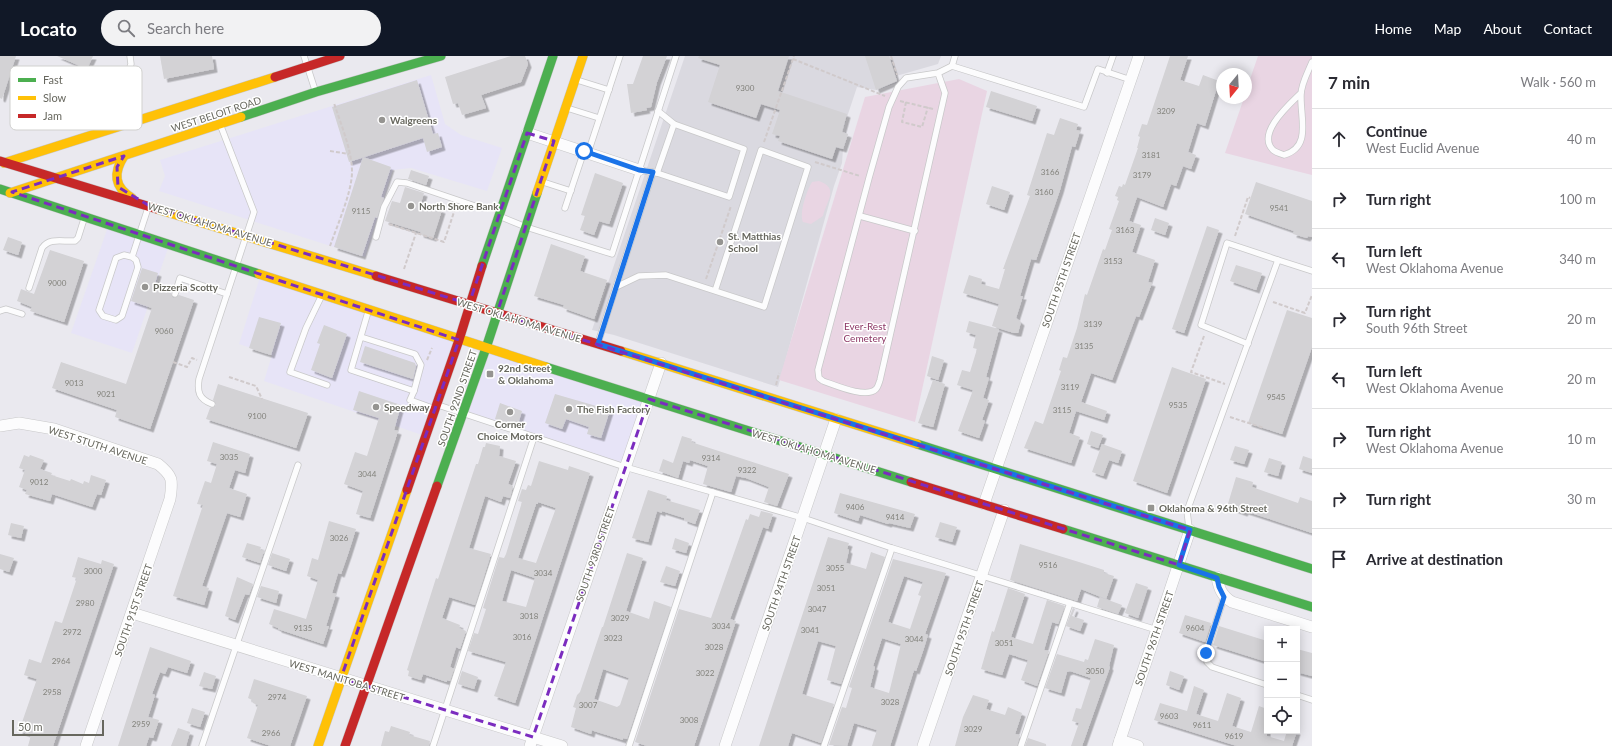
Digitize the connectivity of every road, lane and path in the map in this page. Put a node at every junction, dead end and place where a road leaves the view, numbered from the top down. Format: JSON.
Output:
{"nodes":[{"id":1,"x":130,"y":56,"type":"edge"},
{"id":2,"x":304,"y":56,"type":"edge"},
{"id":3,"x":340,"y":56,"type":"edge"},
{"id":4,"x":441,"y":56,"type":"edge"},
{"id":5,"x":553,"y":56,"type":"edge"},
{"id":6,"x":583,"y":56,"type":"edge"},
{"id":7,"x":620,"y":56,"type":"edge"},
{"id":8,"x":676,"y":56,"type":"edge"},
{"id":9,"x":891,"y":56,"type":"edge"},
{"id":10,"x":955,"y":56,"type":"edge"},
{"id":11,"x":1113,"y":56,"type":"edge"},
{"id":12,"x":1139,"y":56,"type":"edge"},
{"id":13,"x":794,"y":58,"type":"edge"},
{"id":14,"x":417,"y":59,"type":"edge"},
{"id":15,"x":1312,"y":62,"type":"edge"},
{"id":16,"x":130,"y":66,"type":"edge"},
{"id":17,"x":308,"y":66,"type":"junction"},
{"id":18,"x":952,"y":66,"type":"junction"},
{"id":19,"x":1107,"y":72,"type":"junction"},
{"id":20,"x":938,"y":73,"type":"junction"},
{"id":21,"x":575,"y":79,"type":"junction"},
{"id":22,"x":1131,"y":80,"type":"junction"},
{"id":23,"x":902,"y":83,"type":"junction"},
{"id":24,"x":609,"y":90,"type":"junction"},
{"id":25,"x":316,"y":92,"type":"junction"},
{"id":26,"x":1301,"y":93,"type":"junction"},
{"id":27,"x":893,"y":99,"type":"junction"},
{"id":28,"x":906,"y":102,"type":"junction"},
{"id":29,"x":334,"y":103,"type":"dead end"},
{"id":30,"x":565,"y":107,"type":"junction"},
{"id":31,"x":928,"y":108,"type":"junction"},
{"id":32,"x":658,"y":111,"type":"junction"},
{"id":33,"x":941,"y":111,"type":"junction"},
{"id":34,"x":599,"y":118,"type":"junction"},
{"id":35,"x":142,"y":119,"type":"edge"},
{"id":36,"x":220,"y":124,"type":"junction"},
{"id":37,"x":674,"y":124,"type":"junction"},
{"id":38,"x":108,"y":130,"type":"edge"},
{"id":39,"x":527,"y":133,"type":"junction"},
{"id":40,"x":554,"y":141,"type":"junction"},
{"id":41,"x":764,"y":146,"type":"dead end"},
{"id":42,"x":330,"y":151,"type":"dead end"},
{"id":43,"x":586,"y":152,"type":"junction"},
{"id":44,"x":349,"y":154,"type":"junction"},
{"id":45,"x":124,"y":156,"type":"junction"},
{"id":46,"x":1,"y":163,"type":"edge"},
{"id":47,"x":639,"y":170,"type":"junction"},
{"id":48,"x":840,"y":170,"type":"dead end"},
{"id":49,"x":655,"y":172,"type":"junction"},
{"id":50,"x":59,"y":178,"type":"junction"},
{"id":51,"x":869,"y":178,"type":"junction"},
{"id":52,"x":541,"y":181,"type":"junction"},
{"id":53,"x":0,"y":189,"type":"edge"},
{"id":54,"x":571,"y":191,"type":"junction"},
{"id":55,"x":12,"y":192,"type":"junction"},
{"id":56,"x":0,"y":196,"type":"edge"},
{"id":57,"x":1250,"y":198,"type":"dead end"},
{"id":58,"x":458,"y":200,"type":"junction"},
{"id":59,"x":732,"y":205,"type":"dead end"},
{"id":60,"x":148,"y":206,"type":"junction"},
{"id":61,"x":475,"y":206,"type":"dead end"},
{"id":62,"x":565,"y":208,"type":"dead end"},
{"id":63,"x":85,"y":216,"type":"junction"},
{"id":64,"x":499,"y":216,"type":"junction"},
{"id":65,"x":860,"y":216,"type":"junction"},
{"id":66,"x":388,"y":224,"type":"dead end"},
{"id":67,"x":526,"y":228,"type":"junction"},
{"id":68,"x":915,"y":230,"type":"junction"},
{"id":69,"x":416,"y":233,"type":"junction"},
{"id":70,"x":139,"y":235,"type":"junction"},
{"id":71,"x":247,"y":236,"type":"junction"},
{"id":72,"x":376,"y":238,"type":"dead end"},
{"id":73,"x":1232,"y":245,"type":"junction"},
{"id":74,"x":330,"y":246,"type":"dead end"},
{"id":75,"x":132,"y":257,"type":"junction"},
{"id":76,"x":1278,"y":260,"type":"junction"},
{"id":77,"x":236,"y":267,"type":"junction"},
{"id":78,"x":404,"y":269,"type":"dead end"},
{"id":79,"x":1312,"y":271,"type":"edge"},
{"id":80,"x":616,"y":287,"type":"junction"},
{"id":81,"x":704,"y":287,"type":"junction"},
{"id":82,"x":29,"y":288,"type":"dead end"},
{"id":83,"x":716,"y":291,"type":"junction"},
{"id":84,"x":175,"y":294,"type":"dead end"},
{"id":85,"x":228,"y":294,"type":"junction"},
{"id":86,"x":322,"y":295,"type":"junction"},
{"id":87,"x":1312,"y":295,"type":"edge"},
{"id":88,"x":1264,"y":299,"type":"junction"},
{"id":89,"x":469,"y":304,"type":"junction"},
{"id":90,"x":369,"y":310,"type":"junction"},
{"id":91,"x":0,"y":311,"type":"edge"},
{"id":92,"x":497,"y":313,"type":"junction"},
{"id":93,"x":22,"y":314,"type":"dead end"},
{"id":94,"x":1207,"y":328,"type":"junction"},
{"id":95,"x":361,"y":337,"type":"junction"},
{"id":96,"x":459,"y":340,"type":"junction"},
{"id":97,"x":598,"y":344,"type":"junction"},
{"id":98,"x":1248,"y":344,"type":"junction"},
{"id":99,"x":486,"y":348,"type":"junction"},
{"id":100,"x":192,"y":358,"type":"dead end"},
{"id":101,"x":173,"y":362,"type":"dead end"},
{"id":102,"x":661,"y":363,"type":"junction"},
{"id":103,"x":780,"y":373,"type":"dead end"},
{"id":104,"x":229,"y":377,"type":"dead end"},
{"id":105,"x":327,"y":385,"type":"dead end"},
{"id":106,"x":1231,"y":387,"type":"junction"},
{"id":107,"x":775,"y":390,"type":"dead end"},
{"id":108,"x":414,"y":391,"type":"junction"},
{"id":109,"x":262,"y":399,"type":"dead end"},
{"id":110,"x":650,"y":399,"type":"junction"},
{"id":111,"x":212,"y":404,"type":"dead end"},
{"id":112,"x":436,"y":407,"type":"junction"},
{"id":113,"x":463,"y":414,"type":"junction"},
{"id":114,"x":1221,"y":414,"type":"junction"},
{"id":115,"x":836,"y":419,"type":"junction"},
{"id":116,"x":0,"y":426,"type":"edge"},
{"id":117,"x":1264,"y":428,"type":"dead end"},
{"id":118,"x":534,"y":437,"type":"junction"},
{"id":119,"x":825,"y":454,"type":"junction"},
{"id":120,"x":298,"y":465,"type":"dead end"},
{"id":121,"x":625,"y":467,"type":"junction"},
{"id":122,"x":996,"y":469,"type":"junction"},
{"id":123,"x":169,"y":473,"type":"joint"},
{"id":124,"x":713,"y":492,"type":"junction"},
{"id":125,"x":984,"y":504,"type":"junction"},
{"id":126,"x":1004,"y":510,"type":"junction"},
{"id":127,"x":803,"y":518,"type":"junction"},
{"id":128,"x":1190,"y":530,"type":"junction"},
{"id":129,"x":892,"y":548,"type":"junction"},
{"id":130,"x":1179,"y":565,"type":"junction"},
{"id":131,"x":1312,"y":569,"type":"edge"},
{"id":132,"x":982,"y":576,"type":"junction"},
{"id":133,"x":1217,"y":578,"type":"junction"},
{"id":134,"x":1224,"y":597,"type":"junction"},
{"id":135,"x":1070,"y":603,"type":"junction"},
{"id":136,"x":1312,"y":607,"type":"edge"},
{"id":137,"x":132,"y":613,"type":"junction"},
{"id":138,"x":1312,"y":627,"type":"edge"},
{"id":139,"x":1157,"y":630,"type":"junction"},
{"id":140,"x":237,"y":646,"type":"junction"},
{"id":141,"x":341,"y":678,"type":"junction"},
{"id":142,"x":1264,"y":684,"type":"edge"},
{"id":143,"x":366,"y":686,"type":"junction"},
{"id":144,"x":1300,"y":696,"type":"edge"},
{"id":145,"x":1312,"y":700,"type":"edge"},
{"id":146,"x":445,"y":710,"type":"junction"},
{"id":147,"x":532,"y":742,"type":"edge"},
{"id":148,"x":1119,"y":743,"type":"edge"},
{"id":149,"x":86,"y":746,"type":"edge"},
{"id":150,"x":202,"y":746,"type":"edge"},
{"id":151,"x":318,"y":746,"type":"edge"},
{"id":152,"x":346,"y":746,"type":"edge"},
{"id":153,"x":433,"y":746,"type":"edge"},
{"id":154,"x":562,"y":746,"type":"edge"},
{"id":155,"x":628,"y":746,"type":"edge"},
{"id":156,"x":725,"y":746,"type":"edge"},
{"id":157,"x":824,"y":746,"type":"edge"},
{"id":158,"x":923,"y":746,"type":"edge"},
{"id":159,"x":1021,"y":746,"type":"edge"},
{"id":160,"x":1138,"y":746,"type":"edge"}],
"edges":[{"from":1,"to":16,"type":"lane"},
{"from":2,"to":17,"type":"lane"},
{"from":3,"to":17,"type":"main road","name":"WEST BELOIT ROAD"},
{"from":4,"to":14,"type":"main road","name":"WEST BELOIT ROAD"},
{"from":5,"to":39,"type":"main road","name":"SOUTH 92ND STREET"},
{"from":6,"to":21,"type":"main road","name":"SOUTH 92ND STREET"},
{"from":7,"to":24,"type":"lane"},
{"from":8,"to":32,"type":"lane"},
{"from":9,"to":23,"type":"path"},
{"from":10,"to":18,"type":"lane"},
{"from":11,"to":19,"type":"lane"},
{"from":12,"to":22,"type":"street","name":"SOUTH 95TH STREET"},
{"from":13,"to":27,"type":"path"},
{"from":13,"to":41,"type":"path"},
{"from":14,"to":25,"type":"main road","name":"WEST BELOIT ROAD"},
{"from":15,"to":26,"type":"lane"},
{"from":17,"to":25,"type":"lane"},
{"from":17,"to":35,"type":"main road","name":"WEST BELOIT ROAD"},
{"from":18,"to":19,"type":"lane"},
{"from":18,"to":20,"type":"lane"},
{"from":19,"to":22,"type":"lane"},
{"from":20,"to":23,"type":"lane"},
{"from":20,"to":33,"type":"lane"},
{"from":21,"to":24,"type":"lane"},
{"from":21,"to":30,"type":"main road","name":"SOUTH 92ND STREET"},
{"from":22,"to":122,"type":"street","name":"SOUTH 95TH STREET"},
{"from":23,"to":27,"type":"lane"},
{"from":24,"to":34,"type":"lane"},
{"from":25,"to":36,"type":"main road","name":"WEST BELOIT ROAD"},
{"from":26,"to":26,"type":"lane"},
{"from":27,"to":28,"type":"path"},
{"from":27,"to":51,"type":"lane"},
{"from":28,"to":31,"type":"path"},
{"from":28,"to":31,"type":"path"},
{"from":29,"to":44,"type":"path"},
{"from":30,"to":34,"type":"lane"},
{"from":30,"to":40,"type":"main road","name":"SOUTH 92ND STREET"},
{"from":31,"to":33,"type":"path"},
{"from":32,"to":37,"type":"lane"},
{"from":32,"to":47,"type":"lane"},
{"from":33,"to":68,"type":"lane"},
{"from":34,"to":43,"type":"lane"},
{"from":36,"to":45,"type":"main road","name":"WEST BELOIT ROAD"},
{"from":36,"to":71,"type":"lane"},
{"from":37,"to":49,"type":"lane"},
{"from":37,"to":49,"type":"lane"},
{"from":38,"to":46,"type":"main road","name":"WEST BELOIT ROAD"},
{"from":39,"to":40,"type":"street"},
{"from":39,"to":64,"type":"main road","name":"SOUTH 92ND STREET"},
{"from":40,"to":43,"type":"street"},
{"from":40,"to":52,"type":"main road","name":"SOUTH 92ND STREET"},
{"from":42,"to":44,"type":"path"},
{"from":43,"to":47,"type":"street"},
{"from":43,"to":54,"type":"lane"},
{"from":44,"to":74,"type":"path"},
{"from":45,"to":50,"type":"main road","name":"WEST BELOIT ROAD"},
{"from":45,"to":60,"type":"main road"},
{"from":46,"to":50,"type":"main road","name":"WEST OKLAHOMA AVENUE"},
{"from":47,"to":49,"type":"lane"},
{"from":47,"to":67,"type":"lane"},
{"from":48,"to":51,"type":"path"},
{"from":49,"to":80,"type":"lane"},
{"from":50,"to":55,"type":"main road","name":"WEST BELOIT ROAD"},
{"from":50,"to":60,"type":"main road","name":"WEST OKLAHOMA AVENUE"},
{"from":51,"to":65,"type":"lane"},
{"from":52,"to":54,"type":"lane"},
{"from":52,"to":67,"type":"main road","name":"SOUTH 92ND STREET"},
{"from":53,"to":55,"type":"main road","name":"WEST OKLAHOMA AVENUE"},
{"from":54,"to":62,"type":"lane"},
{"from":55,"to":56,"type":"main road","name":"WEST BELOIT ROAD"},
{"from":55,"to":63,"type":"main road","name":"WEST OKLAHOMA AVENUE"},
{"from":57,"to":73,"type":"path"},
{"from":58,"to":61,"type":"lane"},
{"from":58,"to":69,"type":"path"},
{"from":58,"to":72,"type":"lane"},
{"from":59,"to":81,"type":"path"},
{"from":60,"to":70,"type":"lane"},
{"from":60,"to":71,"type":"main road","name":"WEST OKLAHOMA AVENUE"},
{"from":63,"to":70,"type":"main road","name":"WEST OKLAHOMA AVENUE"},
{"from":63,"to":82,"type":"lane"},
{"from":64,"to":67,"type":"lane"},
{"from":64,"to":89,"type":"main road","name":"SOUTH 92ND STREET"},
{"from":65,"to":68,"type":"lane"},
{"from":65,"to":68,"type":"lane"},
{"from":66,"to":69,"type":"path"},
{"from":67,"to":92,"type":"main road","name":"SOUTH 92ND STREET"},
{"from":69,"to":78,"type":"path"},
{"from":70,"to":75,"type":"lane"},
{"from":70,"to":77,"type":"main road","name":"WEST OKLAHOMA AVENUE"},
{"from":71,"to":77,"type":"lane"},
{"from":71,"to":89,"type":"main road","name":"WEST OKLAHOMA AVENUE"},
{"from":73,"to":76,"type":"lane"},
{"from":73,"to":94,"type":"lane"},
{"from":75,"to":75,"type":"lane"},
{"from":76,"to":79,"type":"lane"},
{"from":76,"to":88,"type":"lane"},
{"from":77,"to":85,"type":"lane"},
{"from":77,"to":86,"type":"main road","name":"WEST OKLAHOMA AVENUE"},
{"from":80,"to":81,"type":"lane"},
{"from":80,"to":97,"type":"lane"},
{"from":81,"to":83,"type":"lane"},
{"from":83,"to":83,"type":"lane"},
{"from":84,"to":85,"type":"lane"},
{"from":85,"to":111,"type":"lane"},
{"from":86,"to":90,"type":"main road","name":"WEST OKLAHOMA AVENUE"},
{"from":86,"to":105,"type":"lane"},
{"from":87,"to":88,"type":"path"},
{"from":88,"to":98,"type":"lane"},
{"from":89,"to":92,"type":"main road","name":"WEST OKLAHOMA AVENUE"},
{"from":89,"to":96,"type":"main road","name":"SOUTH 92ND STREET"},
{"from":90,"to":95,"type":"lane"},
{"from":90,"to":96,"type":"main road","name":"WEST OKLAHOMA AVENUE"},
{"from":91,"to":93,"type":"lane"},
{"from":92,"to":97,"type":"main road","name":"WEST OKLAHOMA AVENUE"},
{"from":92,"to":99,"type":"main road","name":"SOUTH 92ND STREET"},
{"from":94,"to":98,"type":"lane"},
{"from":94,"to":106,"type":"path"},
{"from":95,"to":108,"type":"lane"},
{"from":95,"to":108,"type":"lane"},
{"from":96,"to":99,"type":"main road","name":"WEST OKLAHOMA AVENUE"},
{"from":96,"to":112,"type":"main road","name":"SOUTH 92ND STREET"},
{"from":97,"to":102,"type":"main road","name":"WEST OKLAHOMA AVENUE"},
{"from":98,"to":106,"type":"lane"},
{"from":99,"to":110,"type":"main road","name":"WEST OKLAHOMA AVENUE"},
{"from":99,"to":113,"type":"main road","name":"SOUTH 92ND STREET"},
{"from":100,"to":101,"type":"path"},
{"from":102,"to":110,"type":"street","name":"SOUTH 93RD STREET"},
{"from":102,"to":115,"type":"main road","name":"WEST OKLAHOMA AVENUE"},
{"from":103,"to":107,"type":"path"},
{"from":104,"to":109,"type":"path"},
{"from":106,"to":114,"type":"lane"},
{"from":108,"to":112,"type":"lane"},
{"from":110,"to":119,"type":"main road","name":"WEST OKLAHOMA AVENUE"},
{"from":110,"to":121,"type":"street","name":"SOUTH 93RD STREET"},
{"from":112,"to":113,"type":"lane"},
{"from":112,"to":141,"type":"main road","name":"SOUTH 92ND STREET"},
{"from":113,"to":118,"type":"lane"},
{"from":113,"to":143,"type":"main road","name":"SOUTH 92ND STREET"},
{"from":114,"to":117,"type":"path"},
{"from":114,"to":128,"type":"lane"},
{"from":115,"to":119,"type":"street","name":"SOUTH 94TH STREET"},
{"from":115,"to":122,"type":"main road","name":"WEST OKLAHOMA AVENUE"},
{"from":116,"to":123,"type":"street","name":"WEST STUTH AVENUE"},
{"from":118,"to":121,"type":"lane"},
{"from":118,"to":146,"type":"lane"},
{"from":119,"to":125,"type":"main road","name":"WEST OKLAHOMA AVENUE"},
{"from":119,"to":127,"type":"street","name":"SOUTH 94TH STREET"},
{"from":120,"to":140,"type":"lane"},
{"from":121,"to":124,"type":"lane"},
{"from":121,"to":147,"type":"street","name":"SOUTH 93RD STREET"},
{"from":122,"to":125,"type":"street","name":"SOUTH 95TH STREET"},
{"from":122,"to":128,"type":"main road","name":"WEST OKLAHOMA AVENUE"},
{"from":123,"to":137,"type":"street","name":"SOUTH 91ST STREET"},
{"from":124,"to":127,"type":"lane"},
{"from":124,"to":155,"type":"lane"},
{"from":125,"to":126,"type":"main road","name":"WEST OKLAHOMA AVENUE"},
{"from":126,"to":130,"type":"main road","name":"WEST OKLAHOMA AVENUE"},
{"from":126,"to":132,"type":"street","name":"SOUTH 95TH STREET"},
{"from":127,"to":129,"type":"lane"},
{"from":127,"to":156,"type":"street","name":"SOUTH 94TH STREET"},
{"from":128,"to":130,"type":"street","name":"SOUTH 96TH STREET"},
{"from":128,"to":131,"type":"main road","name":"WEST OKLAHOMA AVENUE"},
{"from":129,"to":132,"type":"lane"},
{"from":129,"to":157,"type":"lane"},
{"from":130,"to":133,"type":"main road","name":"WEST OKLAHOMA AVENUE"},
{"from":130,"to":139,"type":"street","name":"SOUTH 96TH STREET"},
{"from":132,"to":135,"type":"lane"},
{"from":132,"to":158,"type":"street","name":"SOUTH 95TH STREET"},
{"from":133,"to":134,"type":"street"},
{"from":133,"to":136,"type":"main road","name":"WEST OKLAHOMA AVENUE"},
{"from":134,"to":138,"type":"street"},
{"from":134,"to":142,"type":"lane"},
{"from":135,"to":139,"type":"lane"},
{"from":135,"to":159,"type":"lane"},
{"from":137,"to":140,"type":"street","name":"WEST MANITOBA STREET"},
{"from":137,"to":149,"type":"street","name":"SOUTH 91ST STREET"},
{"from":139,"to":148,"type":"street","name":"SOUTH 96TH STREET"},
{"from":140,"to":141,"type":"street","name":"WEST MANITOBA STREET"},
{"from":140,"to":150,"type":"lane"},
{"from":141,"to":143,"type":"street","name":"WEST MANITOBA STREET"},
{"from":141,"to":151,"type":"main road","name":"SOUTH 92ND STREET"},
{"from":143,"to":146,"type":"street","name":"WEST MANITOBA STREET"},
{"from":143,"to":152,"type":"main road","name":"SOUTH 92ND STREET"},
{"from":144,"to":145,"type":"lane"},
{"from":146,"to":147,"type":"street","name":"WEST MANITOBA STREET"},
{"from":146,"to":153,"type":"lane"},
{"from":147,"to":154,"type":"street","name":"WEST MANITOBA STREET"},
{"from":148,"to":160,"type":"street"}]}
